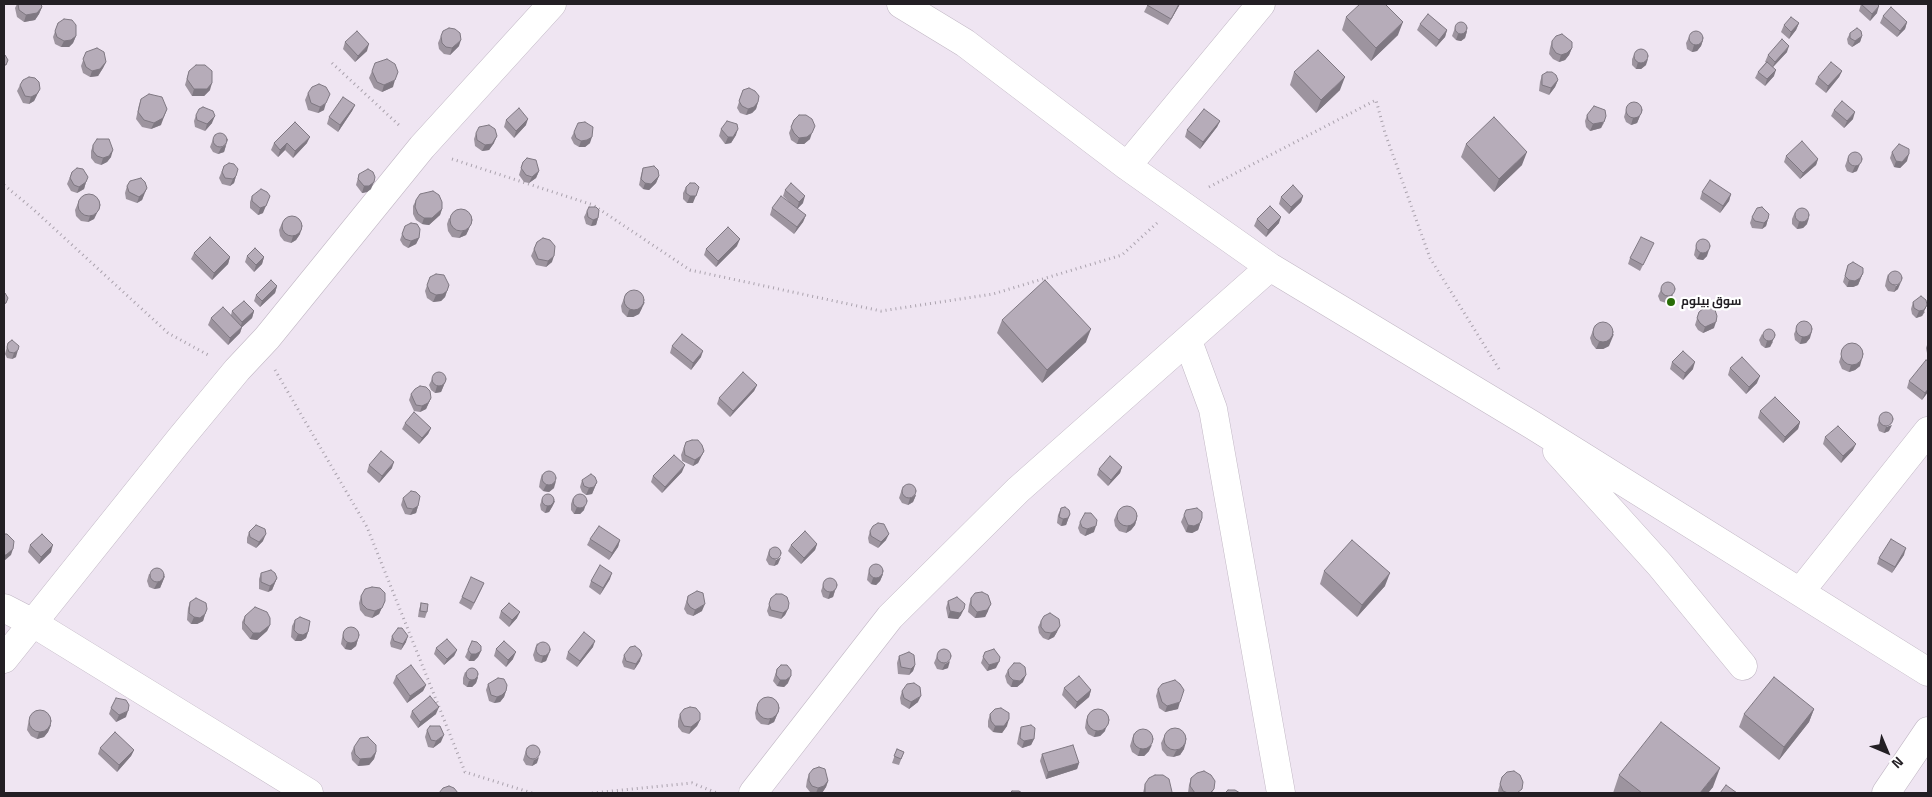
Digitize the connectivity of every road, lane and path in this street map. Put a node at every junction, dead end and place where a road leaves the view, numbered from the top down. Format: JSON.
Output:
{"nodes":[{"id":1,"x":552,"y":4,"type":"edge"},
{"id":2,"x":901,"y":4,"type":"edge"},
{"id":3,"x":1261,"y":4,"type":"edge"},
{"id":4,"x":332,"y":63,"type":"dead end"},
{"id":5,"x":422,"y":147,"type":"junction"},
{"id":6,"x":1127,"y":166,"type":"junction"},
{"id":7,"x":4,"y":185,"type":"edge"},
{"id":8,"x":1179,"y":203,"type":"junction"},
{"id":9,"x":1270,"y":267,"type":"junction"},
{"id":10,"x":267,"y":338,"type":"junction"},
{"id":11,"x":1188,"y":341,"type":"junction"},
{"id":12,"x":237,"y":370,"type":"junction"},
{"id":13,"x":1503,"y":376,"type":"dead end"},
{"id":14,"x":1534,"y":426,"type":"junction"},
{"id":15,"x":1928,"y":431,"type":"edge"},
{"id":16,"x":1800,"y":592,"type":"junction"},
{"id":17,"x":4,"y":608,"type":"edge"},
{"id":18,"x":33,"y":624,"type":"junction"},
{"id":19,"x":4,"y":659,"type":"edge"},
{"id":20,"x":1743,"y":666,"type":"dead end"},
{"id":21,"x":1928,"y":672,"type":"edge"},
{"id":22,"x":1928,"y":731,"type":"edge"},
{"id":23,"x":309,"y":793,"type":"edge"},
{"id":24,"x":532,"y":793,"type":"edge"},
{"id":25,"x":592,"y":793,"type":"edge"},
{"id":26,"x":717,"y":793,"type":"edge"},
{"id":27,"x":753,"y":793,"type":"edge"},
{"id":28,"x":1281,"y":793,"type":"edge"},
{"id":29,"x":1886,"y":793,"type":"edge"}],
"edges":[{"from":1,"to":5,"type":"street"},
{"from":2,"to":6,"type":"street"},
{"from":3,"to":6,"type":"street"},
{"from":4,"to":5,"type":"path"},
{"from":5,"to":8,"type":"path"},
{"from":5,"to":10,"type":"street"},
{"from":6,"to":8,"type":"street"},
{"from":7,"to":12,"type":"path"},
{"from":8,"to":9,"type":"street"},
{"from":8,"to":13,"type":"path"},
{"from":9,"to":11,"type":"street"},
{"from":9,"to":14,"type":"street"},
{"from":10,"to":12,"type":"street"},
{"from":10,"to":24,"type":"path"},
{"from":11,"to":27,"type":"street"},
{"from":11,"to":28,"type":"street"},
{"from":12,"to":18,"type":"street"},
{"from":14,"to":16,"type":"street"},
{"from":14,"to":20,"type":"street"},
{"from":15,"to":16,"type":"street"},
{"from":16,"to":21,"type":"street"},
{"from":17,"to":18,"type":"street"},
{"from":18,"to":19,"type":"street"},
{"from":18,"to":23,"type":"street"},
{"from":22,"to":29,"type":"street"},
{"from":25,"to":26,"type":"path"}]}
